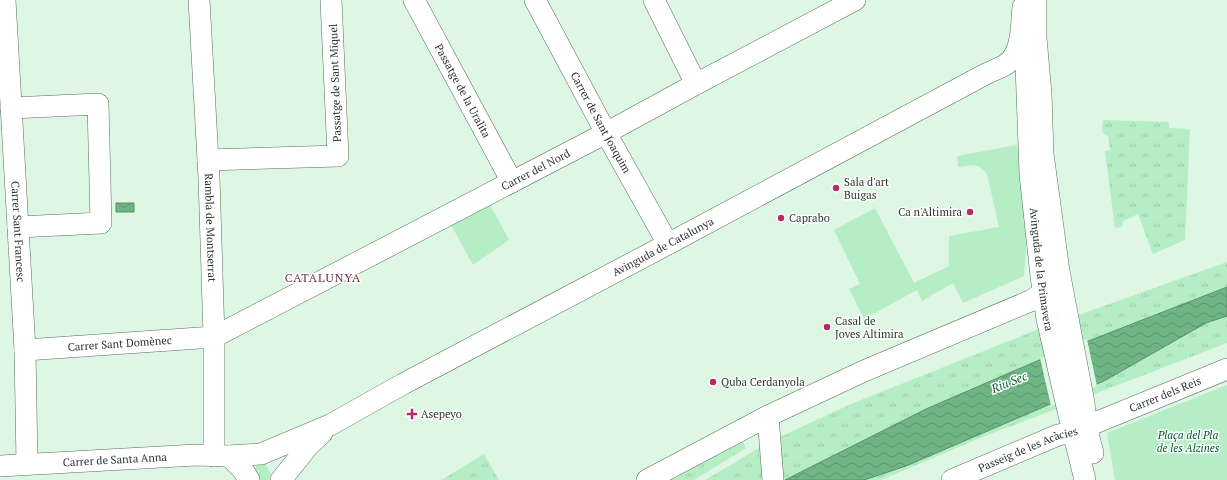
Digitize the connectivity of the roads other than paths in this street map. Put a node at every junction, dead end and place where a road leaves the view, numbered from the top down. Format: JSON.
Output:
{"nodes":[{"id":1,"x":5,"y":0,"type":"edge"},
{"id":2,"x":199,"y":0,"type":"edge"},
{"id":3,"x":332,"y":0,"type":"edge"},
{"id":4,"x":414,"y":0,"type":"edge"},
{"id":5,"x":535,"y":0,"type":"edge"},
{"id":6,"x":654,"y":0,"type":"edge"},
{"id":7,"x":855,"y":0,"type":"edge"},
{"id":8,"x":1028,"y":2,"type":"edge"},
{"id":9,"x":4,"y":36,"type":"edge"},
{"id":10,"x":996,"y":68,"type":"junction"},
{"id":11,"x":696,"y":84,"type":"junction"},
{"id":12,"x":1038,"y":86,"type":"junction"},
{"id":13,"x":11,"y":108,"type":"junction"},
{"id":14,"x":606,"y":133,"type":"junction"},
{"id":15,"x":208,"y":160,"type":"junction"},
{"id":16,"x":512,"y":182,"type":"junction"},
{"id":17,"x":18,"y":227,"type":"junction"},
{"id":18,"x":668,"y":244,"type":"junction"},
{"id":19,"x":1054,"y":300,"type":"junction"},
{"id":20,"x":214,"y":337,"type":"junction"},
{"id":21,"x":25,"y":350,"type":"junction"},
{"id":22,"x":1227,"y":369,"type":"edge"},
{"id":23,"x":768,"y":416,"type":"junction"},
{"id":24,"x":330,"y":425,"type":"junction"},
{"id":25,"x":1086,"y":432,"type":"junction"},
{"id":26,"x":222,"y":456,"type":"junction"},
{"id":27,"x":27,"y":464,"type":"junction"},
{"id":28,"x":0,"y":466,"type":"edge"},
{"id":29,"x":249,"y":480,"type":"edge"},
{"id":30,"x":281,"y":480,"type":"edge"},
{"id":31,"x":646,"y":480,"type":"edge"},
{"id":32,"x":773,"y":480,"type":"edge"},
{"id":33,"x":952,"y":480,"type":"edge"},
{"id":34,"x":970,"y":480,"type":"edge"},
{"id":35,"x":1085,"y":480,"type":"edge"},
{"id":36,"x":1099,"y":480,"type":"edge"}],
"edges":[{"from":1,"to":9,"type":"street","name":"Carrer Sant Francesc"},
{"from":2,"to":15,"type":"street","name":"Rambla de Montserrat"},
{"from":3,"to":15,"type":"street","name":"Passatge de Sant Miquel"},
{"from":4,"to":16,"type":"street","name":"Passatge de la Uralita"},
{"from":5,"to":14,"type":"street","name":"Carrer de Sant Joaquim"},
{"from":6,"to":11,"type":"street"},
{"from":7,"to":11,"type":"street","name":"Carrer del Nord"},
{"from":8,"to":10,"type":"street","name":"Avinguda de Catalunya"},
{"from":8,"to":12,"type":"street"},
{"from":8,"to":12,"type":"street","name":"Avinguda de la Primavera"},
{"from":9,"to":13,"type":"street","name":"Carrer Sant Francesc"},
{"from":10,"to":12,"type":"street"},
{"from":10,"to":18,"type":"street","name":"Avinguda de Catalunya"},
{"from":11,"to":14,"type":"street","name":"Carrer del Nord"},
{"from":12,"to":19,"type":"street","name":"Avinguda de la Primavera"},
{"from":13,"to":17,"type":"street","name":"Carrer Sant Francesc"},
{"from":13,"to":17,"type":"street"},
{"from":14,"to":16,"type":"street","name":"Carrer del Nord"},
{"from":14,"to":18,"type":"street","name":"Carrer de Sant Joaquim"},
{"from":15,"to":20,"type":"street","name":"Rambla de Montserrat"},
{"from":16,"to":20,"type":"street","name":"Carrer del Nord"},
{"from":17,"to":21,"type":"street","name":"Carrer Sant Francesc"},
{"from":18,"to":24,"type":"street","name":"Avinguda de Catalunya"},
{"from":19,"to":23,"type":"street"},
{"from":19,"to":25,"type":"street","name":"Avinguda de la Primavera"},
{"from":20,"to":21,"type":"street","name":"Carrer Sant Domènec"},
{"from":20,"to":26,"type":"street","name":"Rambla de Montserrat"},
{"from":21,"to":27,"type":"street","name":"Carrer Sant Francesc"},
{"from":22,"to":25,"type":"street","name":"Carrer dels Reis"},
{"from":23,"to":31,"type":"street"},
{"from":23,"to":32,"type":"street"},
{"from":24,"to":26,"type":"street","name":"Avinguda de Catalunya"},
{"from":24,"to":30,"type":"street","name":"Avinguda de Catalunya"},
{"from":25,"to":33,"type":"street","name":"Passeig de les Acàcies"},
{"from":25,"to":34,"type":"street","name":"Passeig de les Acàcies"},
{"from":25,"to":35,"type":"street","name":"Avinguda de la Primavera"},
{"from":25,"to":36,"type":"street","name":"Avinguda de la Primavera"},
{"from":26,"to":27,"type":"street","name":"Carrer de Santa Anna"},
{"from":26,"to":29,"type":"street"},
{"from":27,"to":28,"type":"street","name":"Carrer de Santa Anna"}]}
